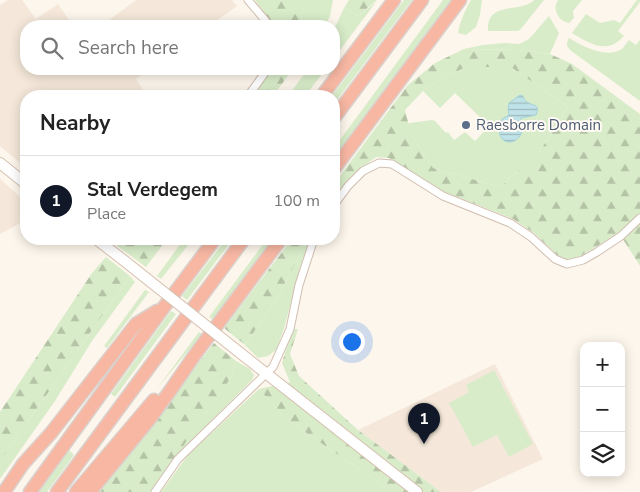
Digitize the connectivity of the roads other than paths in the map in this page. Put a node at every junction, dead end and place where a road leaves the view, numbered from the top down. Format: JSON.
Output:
{"nodes":[{"id":1,"x":248,"y":0,"type":"edge"},
{"id":2,"x":394,"y":0,"type":"edge"},
{"id":3,"x":422,"y":0,"type":"edge"},
{"id":4,"x":460,"y":0,"type":"edge"},
{"id":5,"x":265,"y":20,"type":"edge"},
{"id":6,"x":340,"y":72,"type":"edge"},
{"id":7,"x":263,"y":75,"type":"edge"},
{"id":8,"x":338,"y":75,"type":"edge"},
{"id":9,"x":252,"y":90,"type":"edge"},
{"id":10,"x":326,"y":90,"type":"edge"},
{"id":11,"x":340,"y":110,"type":"edge"},
{"id":12,"x":340,"y":160,"type":"edge"},
{"id":13,"x":0,"y":164,"type":"edge"},
{"id":14,"x":20,"y":179,"type":"edge"},
{"id":15,"x":340,"y":197,"type":"edge"},
{"id":16,"x":640,"y":218,"type":"edge"},
{"id":17,"x":104,"y":245,"type":"edge"},
{"id":18,"x":210,"y":245,"type":"edge"},
{"id":19,"x":240,"y":245,"type":"edge"},
{"id":20,"x":277,"y":245,"type":"edge"},
{"id":21,"x":312,"y":245,"type":"edge"},
{"id":22,"x":164,"y":307,"type":"junction"},
{"id":23,"x":194,"y":356,"type":"junction"},
{"id":24,"x":266,"y":373,"type":"junction"},
{"id":25,"x":4,"y":492,"type":"edge"},
{"id":26,"x":30,"y":492,"type":"edge"},
{"id":27,"x":57,"y":492,"type":"edge"},
{"id":28,"x":76,"y":492,"type":"edge"},
{"id":29,"x":90,"y":492,"type":"edge"},
{"id":30,"x":155,"y":492,"type":"edge"},
{"id":31,"x":417,"y":492,"type":"edge"}],
"edges":[{"from":1,"to":5,"type":"street"},
{"from":2,"to":6,"type":"highway"},
{"from":3,"to":11,"type":"highway"},
{"from":4,"to":12,"type":"highway"},
{"from":7,"to":9,"type":"street"},
{"from":8,"to":10,"type":"highway"},
{"from":13,"to":14,"type":"main road"},
{"from":15,"to":16,"type":"street"},
{"from":17,"to":24,"type":"main road","bridge":true},
{"from":18,"to":22,"type":"highway"},
{"from":19,"to":27,"type":"highway"},
{"from":20,"to":23,"type":"highway"},
{"from":21,"to":24,"type":"street"},
{"from":22,"to":25,"type":"highway"},
{"from":22,"to":26,"type":"highway"},
{"from":23,"to":28,"type":"highway"},
{"from":23,"to":29,"type":"highway"},
{"from":24,"to":30,"type":"street"},
{"from":24,"to":31,"type":"main road"}]}
